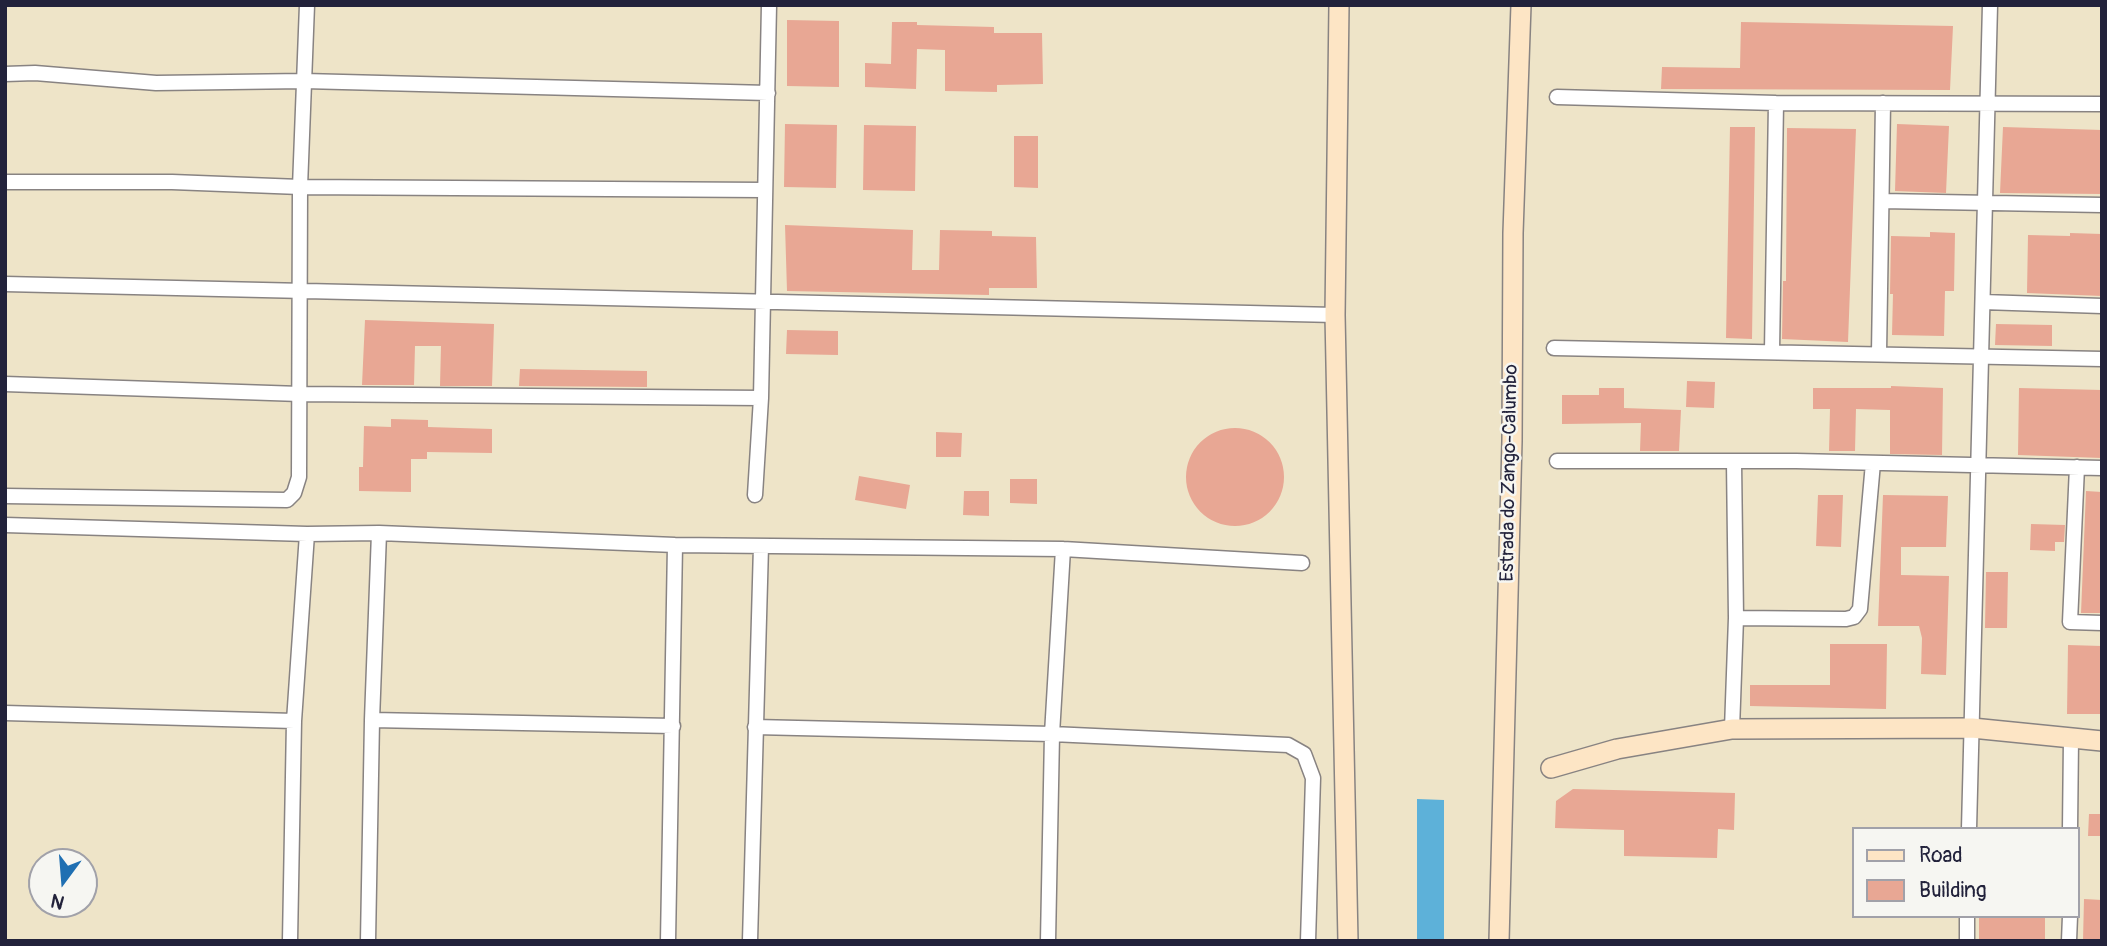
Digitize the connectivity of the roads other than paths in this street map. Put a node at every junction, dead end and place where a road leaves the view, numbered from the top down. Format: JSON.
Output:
{"nodes":[{"id":1,"x":307,"y":5,"type":"edge"},
{"id":2,"x":769,"y":5,"type":"edge"},
{"id":3,"x":1339,"y":5,"type":"edge"},
{"id":4,"x":1521,"y":5,"type":"edge"},
{"id":5,"x":1990,"y":5,"type":"edge"},
{"id":6,"x":5,"y":74,"type":"edge"},
{"id":7,"x":304,"y":81,"type":"junction"},
{"id":8,"x":768,"y":93,"type":"junction"},
{"id":9,"x":1557,"y":97,"type":"dead end"},
{"id":10,"x":1776,"y":103,"type":"junction"},
{"id":11,"x":1883,"y":103,"type":"junction"},
{"id":12,"x":1988,"y":103,"type":"junction"},
{"id":13,"x":2102,"y":104,"type":"edge"},
{"id":14,"x":5,"y":183,"type":"edge"},
{"id":15,"x":300,"y":187,"type":"junction"},
{"id":16,"x":764,"y":190,"type":"junction"},
{"id":17,"x":1882,"y":201,"type":"junction"},
{"id":18,"x":1986,"y":205,"type":"junction"},
{"id":19,"x":2102,"y":205,"type":"edge"},
{"id":20,"x":5,"y":284,"type":"edge"},
{"id":21,"x":298,"y":292,"type":"junction"},
{"id":22,"x":764,"y":302,"type":"junction"},
{"id":23,"x":1983,"y":302,"type":"junction"},
{"id":24,"x":2102,"y":306,"type":"edge"},
{"id":25,"x":1335,"y":315,"type":"junction"},
{"id":26,"x":1554,"y":348,"type":"dead end"},
{"id":27,"x":1772,"y":351,"type":"junction"},
{"id":28,"x":1879,"y":353,"type":"junction"},
{"id":29,"x":1981,"y":357,"type":"junction"},
{"id":30,"x":2102,"y":359,"type":"edge"},
{"id":31,"x":5,"y":384,"type":"edge"},
{"id":32,"x":300,"y":394,"type":"junction"},
{"id":33,"x":761,"y":398,"type":"junction"},
{"id":34,"x":1557,"y":461,"type":"dead end"},
{"id":35,"x":1734,"y":462,"type":"junction"},
{"id":36,"x":1873,"y":463,"type":"junction"},
{"id":37,"x":1978,"y":467,"type":"junction"},
{"id":38,"x":2077,"y":467,"type":"junction"},
{"id":39,"x":2102,"y":468,"type":"edge"},
{"id":40,"x":755,"y":495,"type":"dead end"},
{"id":41,"x":5,"y":496,"type":"edge"},
{"id":42,"x":5,"y":525,"type":"edge"},
{"id":43,"x":379,"y":533,"type":"junction"},
{"id":44,"x":307,"y":534,"type":"junction"},
{"id":45,"x":675,"y":545,"type":"junction"},
{"id":46,"x":761,"y":546,"type":"junction"},
{"id":47,"x":1063,"y":549,"type":"junction"},
{"id":48,"x":1302,"y":564,"type":"dead end"},
{"id":49,"x":1736,"y":618,"type":"junction"},
{"id":50,"x":2102,"y":623,"type":"edge"},
{"id":51,"x":5,"y":713,"type":"edge"},
{"id":52,"x":372,"y":720,"type":"junction"},
{"id":53,"x":294,"y":721,"type":"junction"},
{"id":54,"x":673,"y":726,"type":"junction"},
{"id":55,"x":755,"y":727,"type":"junction"},
{"id":56,"x":1972,"y":728,"type":"junction"},
{"id":57,"x":1732,"y":729,"type":"junction"},
{"id":58,"x":1052,"y":734,"type":"junction"},
{"id":59,"x":2071,"y":739,"type":"junction"},
{"id":60,"x":2102,"y":741,"type":"edge"},
{"id":61,"x":1551,"y":768,"type":"dead end"},
{"id":62,"x":1969,"y":827,"type":"edge"},
{"id":63,"x":2070,"y":827,"type":"edge"},
{"id":64,"x":1967,"y":918,"type":"edge"},
{"id":65,"x":2070,"y":918,"type":"edge"},
{"id":66,"x":290,"y":941,"type":"edge"},
{"id":67,"x":368,"y":941,"type":"edge"},
{"id":68,"x":668,"y":941,"type":"edge"},
{"id":69,"x":750,"y":941,"type":"edge"},
{"id":70,"x":1048,"y":941,"type":"edge"},
{"id":71,"x":1308,"y":941,"type":"edge"},
{"id":72,"x":1348,"y":941,"type":"edge"},
{"id":73,"x":1499,"y":941,"type":"edge"},
{"id":74,"x":1967,"y":941,"type":"edge"},
{"id":75,"x":2069,"y":941,"type":"edge"}],
"edges":[{"from":1,"to":7,"type":"street"},
{"from":2,"to":8,"type":"street"},
{"from":3,"to":25,"type":"main road"},
{"from":4,"to":73,"type":"main road","name":"Estrada do Zango-Calumbo"},
{"from":5,"to":12,"type":"street"},
{"from":6,"to":7,"type":"street"},
{"from":7,"to":8,"type":"street"},
{"from":7,"to":15,"type":"street"},
{"from":8,"to":16,"type":"street"},
{"from":9,"to":10,"type":"street"},
{"from":10,"to":11,"type":"street"},
{"from":10,"to":27,"type":"street"},
{"from":11,"to":12,"type":"street"},
{"from":11,"to":17,"type":"street"},
{"from":12,"to":13,"type":"street"},
{"from":12,"to":18,"type":"street"},
{"from":14,"to":15,"type":"street"},
{"from":15,"to":16,"type":"street"},
{"from":15,"to":21,"type":"street"},
{"from":16,"to":22,"type":"street"},
{"from":17,"to":18,"type":"street"},
{"from":17,"to":28,"type":"street"},
{"from":18,"to":19,"type":"street"},
{"from":18,"to":23,"type":"street"},
{"from":20,"to":21,"type":"street"},
{"from":21,"to":22,"type":"street"},
{"from":21,"to":32,"type":"street"},
{"from":22,"to":25,"type":"street"},
{"from":22,"to":33,"type":"street"},
{"from":23,"to":24,"type":"street"},
{"from":23,"to":29,"type":"street"},
{"from":25,"to":72,"type":"main road"},
{"from":26,"to":27,"type":"street"},
{"from":27,"to":28,"type":"street"},
{"from":28,"to":29,"type":"street"},
{"from":29,"to":30,"type":"street"},
{"from":29,"to":37,"type":"street"},
{"from":31,"to":32,"type":"street"},
{"from":32,"to":33,"type":"street"},
{"from":32,"to":41,"type":"street"},
{"from":33,"to":40,"type":"street"},
{"from":34,"to":35,"type":"street"},
{"from":35,"to":36,"type":"street"},
{"from":35,"to":49,"type":"street"},
{"from":36,"to":37,"type":"street"},
{"from":36,"to":49,"type":"street"},
{"from":37,"to":38,"type":"street"},
{"from":37,"to":56,"type":"street"},
{"from":38,"to":39,"type":"street"},
{"from":38,"to":50,"type":"street"},
{"from":42,"to":44,"type":"street"},
{"from":43,"to":44,"type":"street"},
{"from":43,"to":45,"type":"street"},
{"from":43,"to":52,"type":"street"},
{"from":44,"to":53,"type":"street"},
{"from":45,"to":46,"type":"street"},
{"from":45,"to":54,"type":"street"},
{"from":46,"to":47,"type":"street"},
{"from":46,"to":55,"type":"street"},
{"from":47,"to":48,"type":"street"},
{"from":47,"to":58,"type":"street"},
{"from":49,"to":57,"type":"street"},
{"from":51,"to":53,"type":"street"},
{"from":52,"to":54,"type":"street"},
{"from":52,"to":67,"type":"street"},
{"from":53,"to":66,"type":"street"},
{"from":54,"to":68,"type":"street"},
{"from":55,"to":58,"type":"street"},
{"from":55,"to":69,"type":"street"},
{"from":56,"to":57,"type":"main road"},
{"from":56,"to":59,"type":"main road"},
{"from":56,"to":62,"type":"street"},
{"from":57,"to":61,"type":"main road"},
{"from":58,"to":70,"type":"street"},
{"from":58,"to":71,"type":"street"},
{"from":59,"to":60,"type":"main road"},
{"from":59,"to":63,"type":"street"},
{"from":64,"to":74,"type":"street"},
{"from":65,"to":75,"type":"street"}]}
